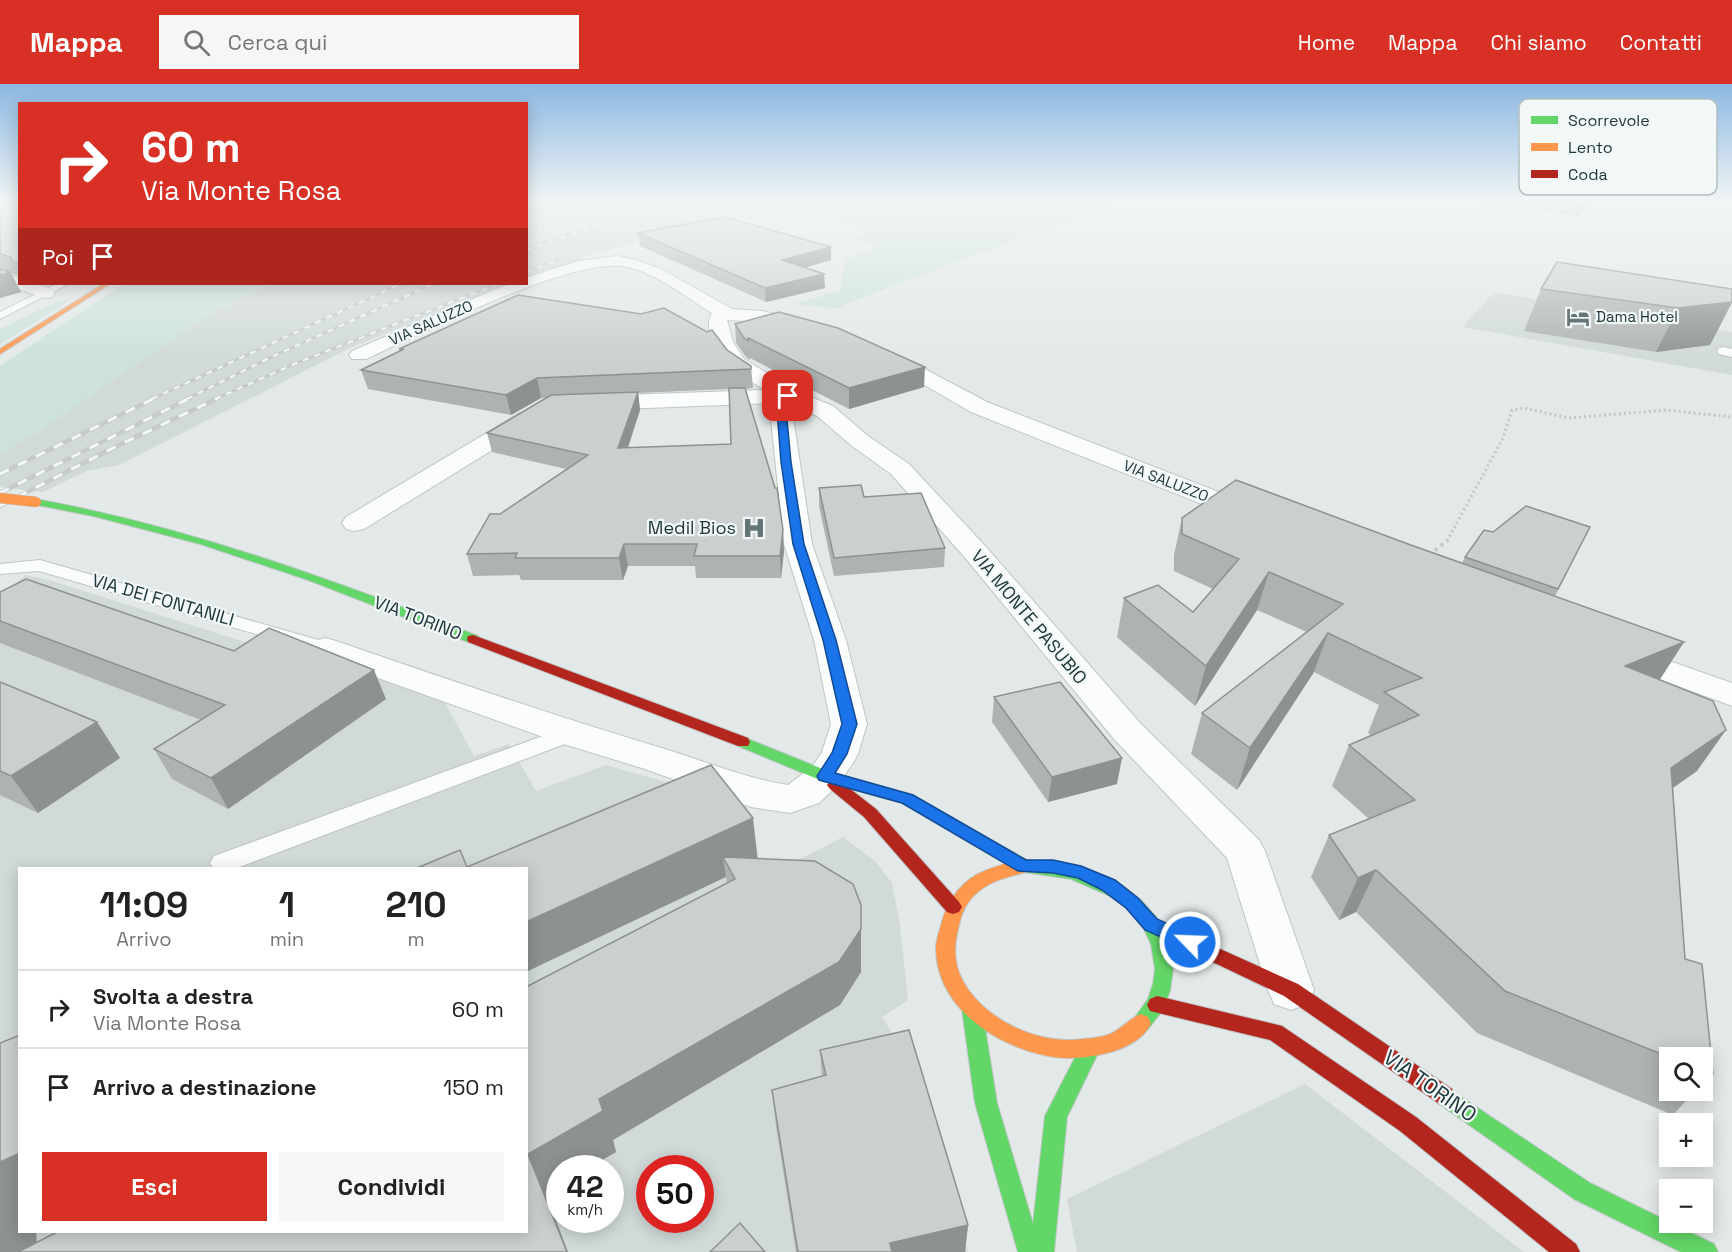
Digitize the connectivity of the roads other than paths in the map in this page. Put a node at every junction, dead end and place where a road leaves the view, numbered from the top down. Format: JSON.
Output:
{"nodes":[{"id":1,"x":610,"y":256,"type":"edge"},
{"id":2,"x":613,"y":256,"type":"edge"},
{"id":3,"x":0,"y":277,"type":"edge"},
{"id":4,"x":18,"y":283,"type":"edge"},
{"id":5,"x":528,"y":284,"type":"edge"},
{"id":6,"x":23,"y":285,"type":"edge"},
{"id":7,"x":61,"y":285,"type":"edge"},
{"id":8,"x":105,"y":285,"type":"edge"},
{"id":9,"x":524,"y":285,"type":"edge"},
{"id":10,"x":46,"y":293,"type":"junction"},
{"id":11,"x":733,"y":313,"type":"junction"},
{"id":12,"x":0,"y":316,"type":"edge"},
{"id":13,"x":826,"y":335,"type":"edge"},
{"id":14,"x":866,"y":350,"type":"edge"},
{"id":15,"x":0,"y":352,"type":"edge"},
{"id":16,"x":359,"y":355,"type":"dead end"},
{"id":17,"x":788,"y":396,"type":"junction"},
{"id":18,"x":573,"y":404,"type":"edge"},
{"id":19,"x":549,"y":405,"type":"edge"},
{"id":20,"x":0,"y":498,"type":"edge"},
{"id":21,"x":355,"y":523,"type":"dead end"},
{"id":22,"x":1274,"y":523,"type":"edge"},
{"id":23,"x":0,"y":569,"type":"edge"},
{"id":24,"x":1601,"y":647,"type":"edge"},
{"id":25,"x":325,"y":648,"type":"joint"},
{"id":26,"x":1732,"y":695,"type":"edge"},
{"id":27,"x":570,"y":734,"type":"junction"},
{"id":28,"x":825,"y":776,"type":"junction"},
{"id":29,"x":223,"y":863,"type":"dead end"},
{"id":30,"x":1024,"y":866,"type":"junction"},
{"id":31,"x":953,"y":907,"type":"junction"},
{"id":32,"x":1151,"y":925,"type":"junction"},
{"id":33,"x":1291,"y":990,"type":"junction"},
{"id":34,"x":1157,"y":1005,"type":"junction"},
{"id":35,"x":972,"y":1009,"type":"junction"},
{"id":36,"x":1090,"y":1049,"type":"junction"},
{"id":37,"x":1030,"y":1252,"type":"edge"},
{"id":38,"x":1042,"y":1252,"type":"edge"},
{"id":39,"x":1568,"y":1252,"type":"edge"},
{"id":40,"x":1706,"y":1252,"type":"edge"}],
"edges":[{"from":1,"to":5,"type":"street","name":"VIA SALUZZO"},
{"from":2,"to":11,"type":"street","name":"VIA SALUZZO"},
{"from":3,"to":4,"type":"street"},
{"from":6,"to":10,"type":"street"},
{"from":7,"to":10,"type":"lane"},
{"from":8,"to":15,"type":"main road"},
{"from":9,"to":16,"type":"street","name":"VIA SALUZZO"},
{"from":10,"to":12,"type":"lane"},
{"from":11,"to":13,"type":"street","name":"VIA SALUZZO"},
{"from":11,"to":17,"type":"street","name":"VIA MONTE PASUBIO"},
{"from":14,"to":22,"type":"street","name":"VIA SALUZZO"},
{"from":17,"to":18,"type":"street"},
{"from":17,"to":28,"type":"street"},
{"from":17,"to":33,"type":"street","name":"VIA MONTE PASUBIO"},
{"from":19,"to":21,"type":"street"},
{"from":20,"to":28,"type":"main road","name":"VIA TORINO","bridge":true},
{"from":23,"to":25,"type":"lane","name":"VIA DEI FONTANILI"},
{"from":24,"to":26,"type":"street"},
{"from":25,"to":27,"type":"street"},
{"from":27,"to":28,"type":"street"},
{"from":27,"to":29,"type":"lane"},
{"from":28,"to":30,"type":"main road","name":"VIA TORINO"},
{"from":28,"to":31,"type":"main road","name":"VIA TORINO"},
{"from":30,"to":31,"type":"main road","name":"VIA TORINO"},
{"from":30,"to":32,"type":"main road","name":"VIA TORINO"},
{"from":31,"to":35,"type":"main road","name":"VIA TORINO"},
{"from":32,"to":33,"type":"main road","name":"VIA TORINO"},
{"from":32,"to":34,"type":"main road","name":"VIA TORINO"},
{"from":33,"to":40,"type":"main road","name":"VIA TORINO"},
{"from":34,"to":36,"type":"main road","name":"VIA TORINO"},
{"from":34,"to":39,"type":"main road"},
{"from":35,"to":36,"type":"main road","name":"VIA TORINO"},
{"from":35,"to":37,"type":"main road"},
{"from":36,"to":38,"type":"main road"}]}
